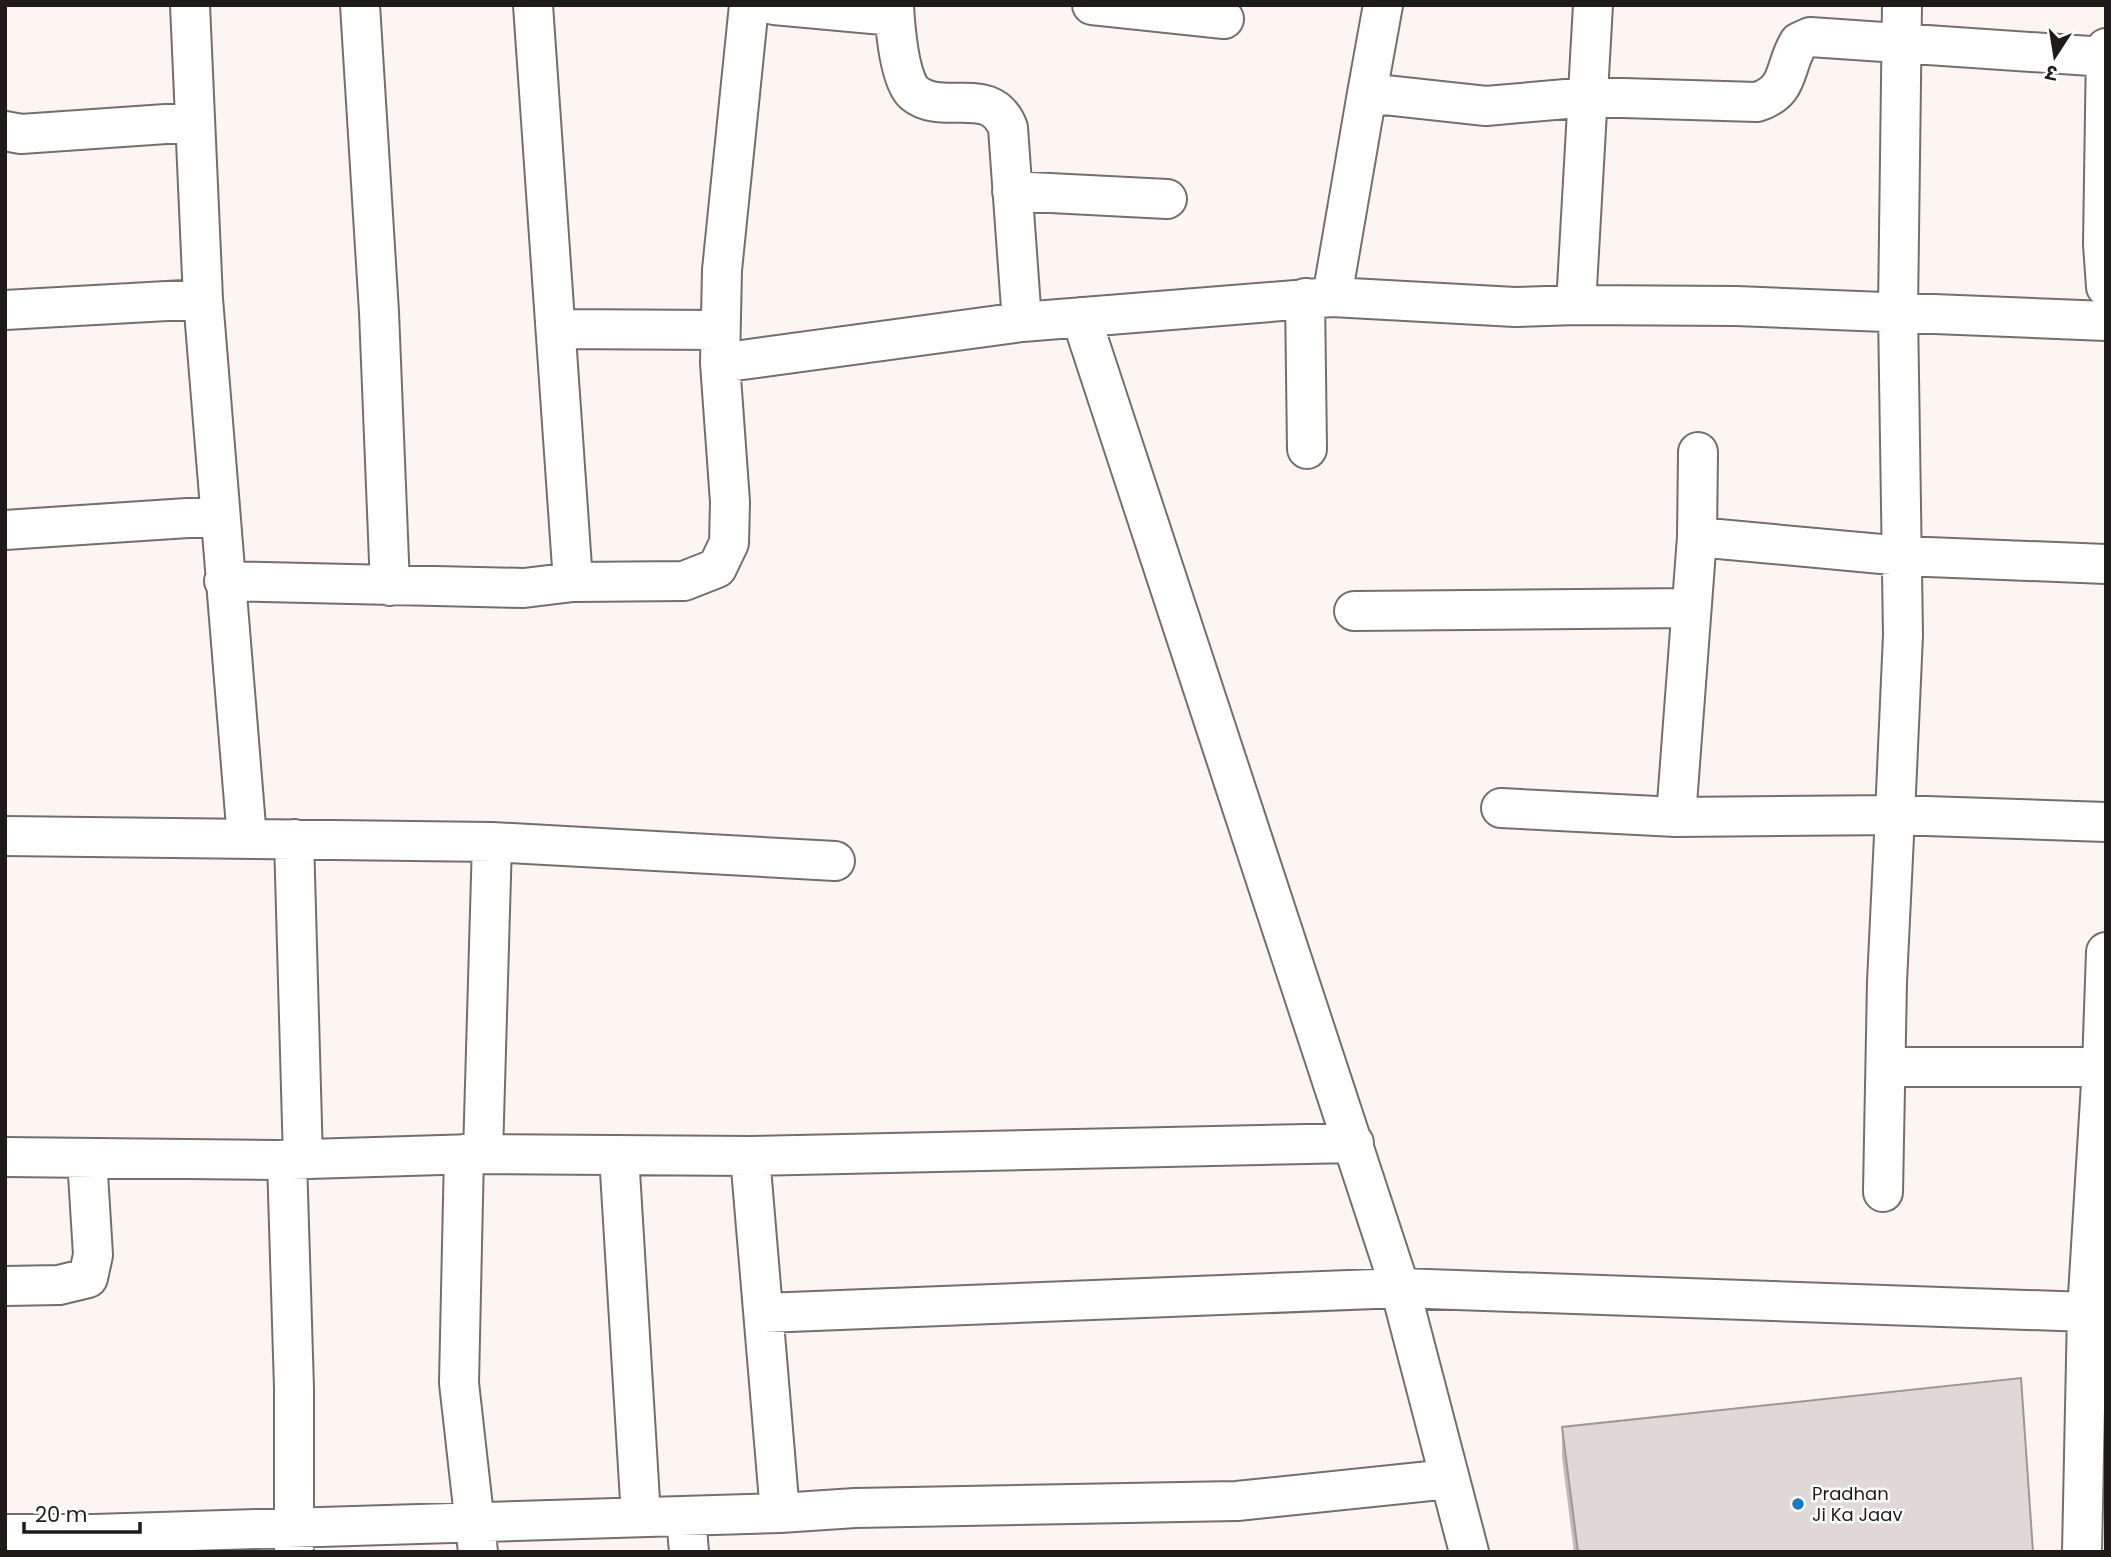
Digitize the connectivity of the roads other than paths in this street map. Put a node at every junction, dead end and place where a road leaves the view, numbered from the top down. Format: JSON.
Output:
{"nodes":[{"id":1,"x":190,"y":5,"type":"edge"},
{"id":2,"x":360,"y":5,"type":"edge"},
{"id":3,"x":533,"y":5,"type":"edge"},
{"id":4,"x":749,"y":5,"type":"edge"},
{"id":5,"x":774,"y":5,"type":"edge"},
{"id":6,"x":1091,"y":5,"type":"edge"},
{"id":7,"x":1383,"y":5,"type":"edge"},
{"id":8,"x":1593,"y":5,"type":"edge"},
{"id":9,"x":1902,"y":5,"type":"edge"},
{"id":10,"x":894,"y":11,"type":"edge"},
{"id":11,"x":1224,"y":19,"type":"dead end"},
{"id":12,"x":1903,"y":43,"type":"junction"},
{"id":13,"x":2106,"y":48,"type":"edge"},
{"id":14,"x":2105,"y":57,"type":"edge"},
{"id":15,"x":1589,"y":97,"type":"junction"},
{"id":16,"x":1366,"y":99,"type":"junction"},
{"id":17,"x":195,"y":122,"type":"junction"},
{"id":18,"x":5,"y":131,"type":"edge"},
{"id":19,"x":1012,"y":191,"type":"junction"},
{"id":20,"x":1167,"y":199,"type":"dead end"},
{"id":21,"x":2106,"y":287,"type":"edge"},
{"id":22,"x":1318,"y":298,"type":"junction"},
{"id":23,"x":203,"y":299,"type":"junction"},
{"id":24,"x":1576,"y":304,"type":"junction"},
{"id":25,"x":5,"y":310,"type":"edge"},
{"id":26,"x":1898,"y":311,"type":"junction"},
{"id":27,"x":1081,"y":317,"type":"junction"},
{"id":28,"x":2106,"y":321,"type":"edge"},
{"id":29,"x":1022,"y":322,"type":"junction"},
{"id":30,"x":556,"y":329,"type":"junction"},
{"id":31,"x":720,"y":346,"type":"junction"},
{"id":32,"x":1307,"y":449,"type":"dead end"},
{"id":33,"x":1698,"y":452,"type":"dead end"},
{"id":34,"x":219,"y":516,"type":"junction"},
{"id":35,"x":5,"y":530,"type":"edge"},
{"id":36,"x":1697,"y":537,"type":"junction"},
{"id":37,"x":1903,"y":556,"type":"junction"},
{"id":38,"x":2106,"y":564,"type":"edge"},
{"id":39,"x":224,"y":581,"type":"junction"},
{"id":40,"x":573,"y":582,"type":"junction"},
{"id":41,"x":390,"y":586,"type":"junction"},
{"id":42,"x":1691,"y":608,"type":"junction"},
{"id":43,"x":1354,"y":611,"type":"dead end"},
{"id":44,"x":1501,"y":808,"type":"dead end"},
{"id":45,"x":1895,"y":815,"type":"junction"},
{"id":46,"x":1676,"y":817,"type":"junction"},
{"id":47,"x":2106,"y":822,"type":"edge"},
{"id":48,"x":5,"y":836,"type":"edge"},
{"id":49,"x":247,"y":839,"type":"junction"},
{"id":50,"x":294,"y":839,"type":"junction"},
{"id":51,"x":492,"y":842,"type":"junction"},
{"id":52,"x":835,"y":861,"type":"dead end"},
{"id":53,"x":2106,"y":952,"type":"edge"},
{"id":54,"x":1886,"y":1067,"type":"junction"},
{"id":55,"x":2102,"y":1067,"type":"junction"},
{"id":56,"x":1354,"y":1143,"type":"junction"},
{"id":57,"x":474,"y":1154,"type":"junction"},
{"id":58,"x":619,"y":1155,"type":"junction"},
{"id":59,"x":750,"y":1156,"type":"junction"},
{"id":60,"x":5,"y":1157,"type":"edge"},
{"id":61,"x":87,"y":1158,"type":"junction"},
{"id":62,"x":295,"y":1160,"type":"junction"},
{"id":63,"x":1883,"y":1192,"type":"dead end"},
{"id":64,"x":5,"y":1286,"type":"edge"},
{"id":65,"x":1400,"y":1288,"type":"junction"},
{"id":66,"x":764,"y":1314,"type":"junction"},
{"id":67,"x":2096,"y":1314,"type":"edge"},
{"id":68,"x":1449,"y":1479,"type":"junction"},
{"id":69,"x":780,"y":1513,"type":"junction"},
{"id":70,"x":641,"y":1517,"type":"junction"},
{"id":71,"x":5,"y":1534,"type":"edge"},
{"id":72,"x":688,"y":1534,"type":"edge"},
{"id":73,"x":476,"y":1536,"type":"edge"},
{"id":74,"x":294,"y":1540,"type":"edge"},
{"id":75,"x":93,"y":1543,"type":"edge"},
{"id":76,"x":1469,"y":1552,"type":"edge"},
{"id":77,"x":2082,"y":1552,"type":"edge"}],
"edges":[{"from":1,"to":17,"type":"street"},
{"from":2,"to":41,"type":"street"},
{"from":3,"to":30,"type":"street"},
{"from":4,"to":31,"type":"street"},
{"from":5,"to":10,"type":"street"},
{"from":6,"to":11,"type":"street"},
{"from":7,"to":16,"type":"street"},
{"from":8,"to":15,"type":"street"},
{"from":9,"to":12,"type":"street"},
{"from":10,"to":19,"type":"street"},
{"from":12,"to":14,"type":"street"},
{"from":12,"to":15,"type":"street"},
{"from":12,"to":26,"type":"street"},
{"from":13,"to":14,"type":"street"},
{"from":14,"to":21,"type":"street"},
{"from":15,"to":16,"type":"street"},
{"from":15,"to":24,"type":"street"},
{"from":16,"to":22,"type":"street"},
{"from":17,"to":18,"type":"street"},
{"from":17,"to":23,"type":"street"},
{"from":19,"to":20,"type":"street"},
{"from":19,"to":29,"type":"street"},
{"from":22,"to":24,"type":"street"},
{"from":22,"to":27,"type":"street"},
{"from":22,"to":32,"type":"street"},
{"from":23,"to":25,"type":"street"},
{"from":23,"to":34,"type":"street"},
{"from":24,"to":26,"type":"street"},
{"from":26,"to":28,"type":"street"},
{"from":26,"to":37,"type":"street"},
{"from":27,"to":29,"type":"street"},
{"from":27,"to":56,"type":"street"},
{"from":29,"to":31,"type":"street"},
{"from":30,"to":31,"type":"street"},
{"from":30,"to":40,"type":"street"},
{"from":31,"to":40,"type":"street"},
{"from":33,"to":36,"type":"street"},
{"from":34,"to":35,"type":"street"},
{"from":34,"to":39,"type":"street"},
{"from":36,"to":37,"type":"street"},
{"from":36,"to":42,"type":"street"},
{"from":37,"to":38,"type":"street"},
{"from":37,"to":45,"type":"street"},
{"from":39,"to":41,"type":"street"},
{"from":39,"to":49,"type":"street"},
{"from":40,"to":41,"type":"street"},
{"from":42,"to":43,"type":"street"},
{"from":42,"to":46,"type":"street"},
{"from":44,"to":46,"type":"street"},
{"from":45,"to":46,"type":"street"},
{"from":45,"to":47,"type":"street"},
{"from":45,"to":54,"type":"street"},
{"from":48,"to":49,"type":"street"},
{"from":49,"to":50,"type":"street"},
{"from":50,"to":51,"type":"street"},
{"from":50,"to":62,"type":"street"},
{"from":51,"to":52,"type":"street"},
{"from":51,"to":57,"type":"street"},
{"from":53,"to":55,"type":"street"},
{"from":54,"to":55,"type":"street"},
{"from":54,"to":63,"type":"street"},
{"from":55,"to":67,"type":"street"},
{"from":56,"to":59,"type":"street"},
{"from":56,"to":65,"type":"street"},
{"from":57,"to":58,"type":"street"},
{"from":57,"to":62,"type":"street"},
{"from":57,"to":73,"type":"street"},
{"from":58,"to":59,"type":"street"},
{"from":58,"to":70,"type":"street"},
{"from":59,"to":66,"type":"street"},
{"from":60,"to":61,"type":"street"},
{"from":61,"to":62,"type":"street"},
{"from":61,"to":64,"type":"street"},
{"from":62,"to":74,"type":"street"},
{"from":65,"to":66,"type":"street"},
{"from":65,"to":67,"type":"street"},
{"from":65,"to":68,"type":"street"},
{"from":66,"to":69,"type":"street"},
{"from":67,"to":77,"type":"street"},
{"from":68,"to":69,"type":"street"},
{"from":68,"to":76,"type":"street"},
{"from":69,"to":72,"type":"street"},
{"from":70,"to":72,"type":"street"},
{"from":70,"to":73,"type":"street"},
{"from":71,"to":75,"type":"street"},
{"from":73,"to":74,"type":"street"},
{"from":74,"to":75,"type":"street"}]}
